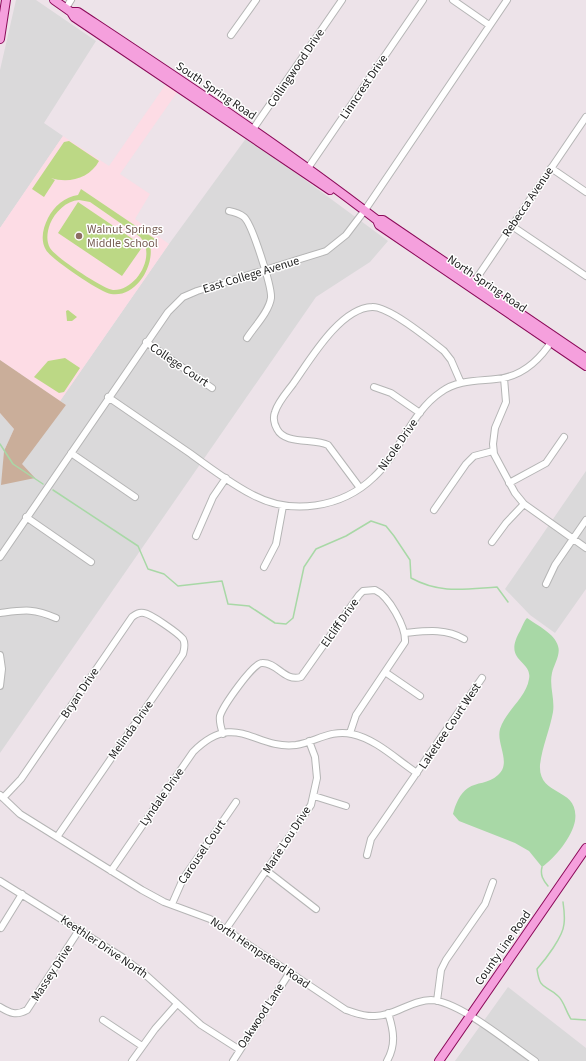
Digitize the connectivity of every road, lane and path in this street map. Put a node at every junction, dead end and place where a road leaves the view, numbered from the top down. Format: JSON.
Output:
{"nodes":[{"id":1,"x":6,"y":0,"type":"edge"},
{"id":2,"x":54,"y":0,"type":"edge"},
{"id":3,"x":71,"y":0,"type":"edge"},
{"id":4,"x":256,"y":0,"type":"edge"},
{"id":5,"x":342,"y":0,"type":"edge"},
{"id":6,"x":422,"y":0,"type":"edge"},
{"id":7,"x":453,"y":0,"type":"edge"},
{"id":8,"x":507,"y":0,"type":"edge"},
{"id":9,"x":68,"y":10,"type":"junction"},
{"id":10,"x":489,"y":25,"type":"junction"},
{"id":11,"x":231,"y":35,"type":"dead end"},
{"id":12,"x":0,"y":39,"type":"edge"},
{"id":13,"x":586,"y":117,"type":"edge"},
{"id":14,"x":250,"y":132,"type":"junction"},
{"id":15,"x":551,"y":168,"type":"junction"},
{"id":16,"x":306,"y":171,"type":"junction"},
{"id":17,"x":586,"y":192,"type":"edge"},
{"id":18,"x":365,"y":210,"type":"junction"},
{"id":19,"x":229,"y":211,"type":"dead end"},
{"id":20,"x":512,"y":226,"type":"junction"},
{"id":21,"x":265,"y":270,"type":"junction"},
{"id":22,"x":586,"y":276,"type":"edge"},
{"id":23,"x":472,"y":284,"type":"junction"},
{"id":24,"x":247,"y":338,"type":"dead end"},
{"id":25,"x":553,"y":339,"type":"junction"},
{"id":26,"x":146,"y":342,"type":"junction"},
{"id":27,"x":586,"y":358,"type":"edge"},
{"id":28,"x":586,"y":366,"type":"edge"},
{"id":29,"x":504,"y":378,"type":"junction"},
{"id":30,"x":461,"y":383,"type":"junction"},
{"id":31,"x":374,"y":387,"type":"dead end"},
{"id":32,"x":212,"y":388,"type":"dead end"},
{"id":33,"x":108,"y":397,"type":"junction"},
{"id":34,"x":420,"y":413,"type":"junction"},
{"id":35,"x":564,"y":437,"type":"dead end"},
{"id":36,"x":493,"y":451,"type":"junction"},
{"id":37,"x":70,"y":453,"type":"junction"},
{"id":38,"x":226,"y":478,"type":"junction"},
{"id":39,"x":509,"y":483,"type":"junction"},
{"id":40,"x":360,"y":488,"type":"junction"},
{"id":41,"x":135,"y":497,"type":"dead end"},
{"id":42,"x":524,"y":504,"type":"junction"},
{"id":43,"x":284,"y":506,"type":"junction"},
{"id":44,"x":434,"y":510,"type":"dead end"},
{"id":45,"x":26,"y":517,"type":"junction"},
{"id":46,"x":586,"y":520,"type":"edge"},
{"id":47,"x":196,"y":536,"type":"dead end"},
{"id":48,"x":573,"y":539,"type":"junction"},
{"id":49,"x":492,"y":542,"type":"dead end"},
{"id":50,"x":586,"y":548,"type":"edge"},
{"id":51,"x":0,"y":557,"type":"edge"},
{"id":52,"x":91,"y":562,"type":"dead end"},
{"id":53,"x":264,"y":567,"type":"dead end"},
{"id":54,"x":546,"y":584,"type":"dead end"},
{"id":55,"x":0,"y":613,"type":"edge"},
{"id":56,"x":56,"y":618,"type":"dead end"},
{"id":57,"x":166,"y":626,"type":"joint"},
{"id":58,"x":405,"y":633,"type":"junction"},
{"id":59,"x":464,"y":639,"type":"dead end"},
{"id":60,"x":0,"y":655,"type":"edge"},
{"id":61,"x":385,"y":672,"type":"junction"},
{"id":62,"x":482,"y":678,"type":"dead end"},
{"id":63,"x":0,"y":686,"type":"edge"},
{"id":64,"x":420,"y":696,"type":"dead end"},
{"id":65,"x":350,"y":733,"type":"junction"},
{"id":66,"x":223,"y":734,"type":"junction"},
{"id":67,"x":309,"y":741,"type":"junction"},
{"id":68,"x":417,"y":773,"type":"junction"},
{"id":69,"x":1,"y":796,"type":"edge"},
{"id":70,"x":314,"y":796,"type":"junction"},
{"id":71,"x":236,"y":802,"type":"dead end"},
{"id":72,"x":346,"y":806,"type":"dead end"},
{"id":73,"x":58,"y":837,"type":"junction"},
{"id":74,"x":586,"y":848,"type":"edge"},
{"id":75,"x":367,"y":855,"type":"dead end"},
{"id":76,"x":111,"y":871,"type":"junction"},
{"id":77,"x":267,"y":871,"type":"junction"},
{"id":78,"x":0,"y":881,"type":"edge"},
{"id":79,"x":493,"y":882,"type":"dead end"},
{"id":80,"x":22,"y":894,"type":"junction"},
{"id":81,"x":172,"y":904,"type":"junction"},
{"id":82,"x":316,"y":909,"type":"dead end"},
{"id":83,"x":1,"y":928,"type":"dead end"},
{"id":84,"x":226,"y":929,"type":"junction"},
{"id":85,"x":80,"y":930,"type":"junction"},
{"id":86,"x":290,"y":972,"type":"junction"},
{"id":87,"x":437,"y":1000,"type":"junction"},
{"id":88,"x":177,"y":1004,"type":"junction"},
{"id":89,"x":0,"y":1007,"type":"edge"},
{"id":90,"x":388,"y":1013,"type":"junction"},
{"id":91,"x":470,"y":1016,"type":"junction"},
{"id":92,"x":103,"y":1020,"type":"dead end"},
{"id":93,"x":142,"y":1046,"type":"junction"},
{"id":94,"x":240,"y":1050,"type":"junction"},
{"id":95,"x":132,"y":1061,"type":"edge"},
{"id":96,"x":233,"y":1061,"type":"edge"},
{"id":97,"x":387,"y":1061,"type":"edge"},
{"id":98,"x":439,"y":1061,"type":"edge"},
{"id":99,"x":535,"y":1061,"type":"edge"}],
"edges":[{"from":1,"to":12,"type":"main road"},
{"from":2,"to":9,"type":"main road","name":"South Spring Road"},
{"from":3,"to":9,"type":"street"},
{"from":4,"to":11,"type":"street"},
{"from":5,"to":14,"type":"street","name":"Collingwood Drive"},
{"from":6,"to":16,"type":"street","name":"Linncrest Drive"},
{"from":7,"to":10,"type":"street"},
{"from":8,"to":10,"type":"street","name":"East College Avenue"},
{"from":9,"to":14,"type":"main road","name":"South Spring Road"},
{"from":10,"to":18,"type":"street","name":"East College Avenue"},
{"from":13,"to":15,"type":"street","name":"Rebecca Avenue"},
{"from":14,"to":16,"type":"main road","name":"South Spring Road"},
{"from":15,"to":17,"type":"street"},
{"from":15,"to":20,"type":"street","name":"Rebecca Avenue"},
{"from":16,"to":18,"type":"main road","name":"South Spring Road"},
{"from":18,"to":21,"type":"street","name":"East College Avenue"},
{"from":18,"to":23,"type":"main road","name":"North Spring Road"},
{"from":19,"to":21,"type":"street"},
{"from":20,"to":22,"type":"street"},
{"from":20,"to":23,"type":"street","name":"Rebecca Avenue"},
{"from":21,"to":24,"type":"street"},
{"from":21,"to":26,"type":"street","name":"East College Avenue"},
{"from":23,"to":25,"type":"main road","name":"North Spring Road"},
{"from":25,"to":27,"type":"main road","name":"North Spring Road"},
{"from":25,"to":28,"type":"main road","name":"North Spring Road"},
{"from":25,"to":29,"type":"street","name":"Nicole Drive"},
{"from":26,"to":32,"type":"street","name":"College Court"},
{"from":26,"to":33,"type":"street","name":"East College Avenue"},
{"from":29,"to":30,"type":"street","name":"Nicole Drive"},
{"from":29,"to":36,"type":"street"},
{"from":30,"to":34,"type":"street","name":"Nicole Drive"},
{"from":30,"to":40,"type":"street"},
{"from":31,"to":34,"type":"street"},
{"from":33,"to":37,"type":"street","name":"East College Avenue"},
{"from":33,"to":38,"type":"street","name":"Nicole Drive"},
{"from":34,"to":40,"type":"street","name":"Nicole Drive"},
{"from":35,"to":39,"type":"street"},
{"from":36,"to":39,"type":"street"},
{"from":36,"to":44,"type":"street"},
{"from":37,"to":41,"type":"street"},
{"from":37,"to":45,"type":"street","name":"East College Avenue"},
{"from":38,"to":43,"type":"street","name":"Nicole Drive"},
{"from":38,"to":47,"type":"street"},
{"from":39,"to":42,"type":"street"},
{"from":40,"to":43,"type":"street","name":"Nicole Drive"},
{"from":42,"to":48,"type":"street"},
{"from":42,"to":49,"type":"street"},
{"from":43,"to":53,"type":"street"},
{"from":45,"to":51,"type":"street","name":"East College Avenue"},
{"from":45,"to":52,"type":"street"},
{"from":46,"to":48,"type":"street"},
{"from":48,"to":50,"type":"street"},
{"from":48,"to":54,"type":"street"},
{"from":55,"to":56,"type":"street"},
{"from":57,"to":69,"type":"street","name":"Bryan Drive"},
{"from":57,"to":73,"type":"street","name":"Melinda Drive"},
{"from":58,"to":59,"type":"street"},
{"from":58,"to":61,"type":"street"},
{"from":58,"to":66,"type":"street","name":"Elcliff Drive"},
{"from":60,"to":63,"type":"street"},
{"from":61,"to":64,"type":"street"},
{"from":61,"to":65,"type":"street"},
{"from":62,"to":68,"type":"street","name":"Laketree Court West"},
{"from":65,"to":67,"type":"street"},
{"from":65,"to":68,"type":"street"},
{"from":66,"to":67,"type":"street"},
{"from":66,"to":76,"type":"street","name":"Lyndale Drive"},
{"from":67,"to":70,"type":"street","name":"Marie Lou Drive"},
{"from":68,"to":75,"type":"street","name":"Laketree Court West"},
{"from":69,"to":73,"type":"street","name":"North Hempstead Road"},
{"from":70,"to":72,"type":"street"},
{"from":70,"to":77,"type":"street","name":"Marie Lou Drive"},
{"from":71,"to":81,"type":"street","name":"Carousel Court"},
{"from":73,"to":76,"type":"street","name":"North Hempstead Road"},
{"from":74,"to":91,"type":"main road","name":"County Line Road"},
{"from":76,"to":81,"type":"street","name":"North Hempstead Road"},
{"from":77,"to":82,"type":"street"},
{"from":77,"to":84,"type":"street","name":"Marie Lou Drive"},
{"from":78,"to":80,"type":"street","name":"Keethler Drive North"},
{"from":79,"to":87,"type":"street"},
{"from":80,"to":83,"type":"street"},
{"from":80,"to":85,"type":"street","name":"Keethler Drive North"},
{"from":81,"to":84,"type":"street","name":"North Hempstead Road"},
{"from":84,"to":86,"type":"street","name":"North Hempstead Road"},
{"from":85,"to":88,"type":"street","name":"Keethler Drive North"},
{"from":85,"to":89,"type":"street","name":"Massey Drive"},
{"from":86,"to":90,"type":"street","name":"North Hempstead Road"},
{"from":86,"to":94,"type":"street","name":"Oakwood Lane"},
{"from":87,"to":90,"type":"street","name":"North Hempstead Road"},
{"from":87,"to":91,"type":"street","name":"North Hempstead Road"},
{"from":88,"to":93,"type":"street"},
{"from":88,"to":94,"type":"street","name":"Keethler Drive North"},
{"from":90,"to":97,"type":"street"},
{"from":91,"to":98,"type":"main road","name":"County Line Road"},
{"from":91,"to":99,"type":"street","name":"North Hempstead Road"},
{"from":92,"to":93,"type":"street"},
{"from":93,"to":95,"type":"street"},
{"from":94,"to":96,"type":"street","name":"Oakwood Lane"}]}
